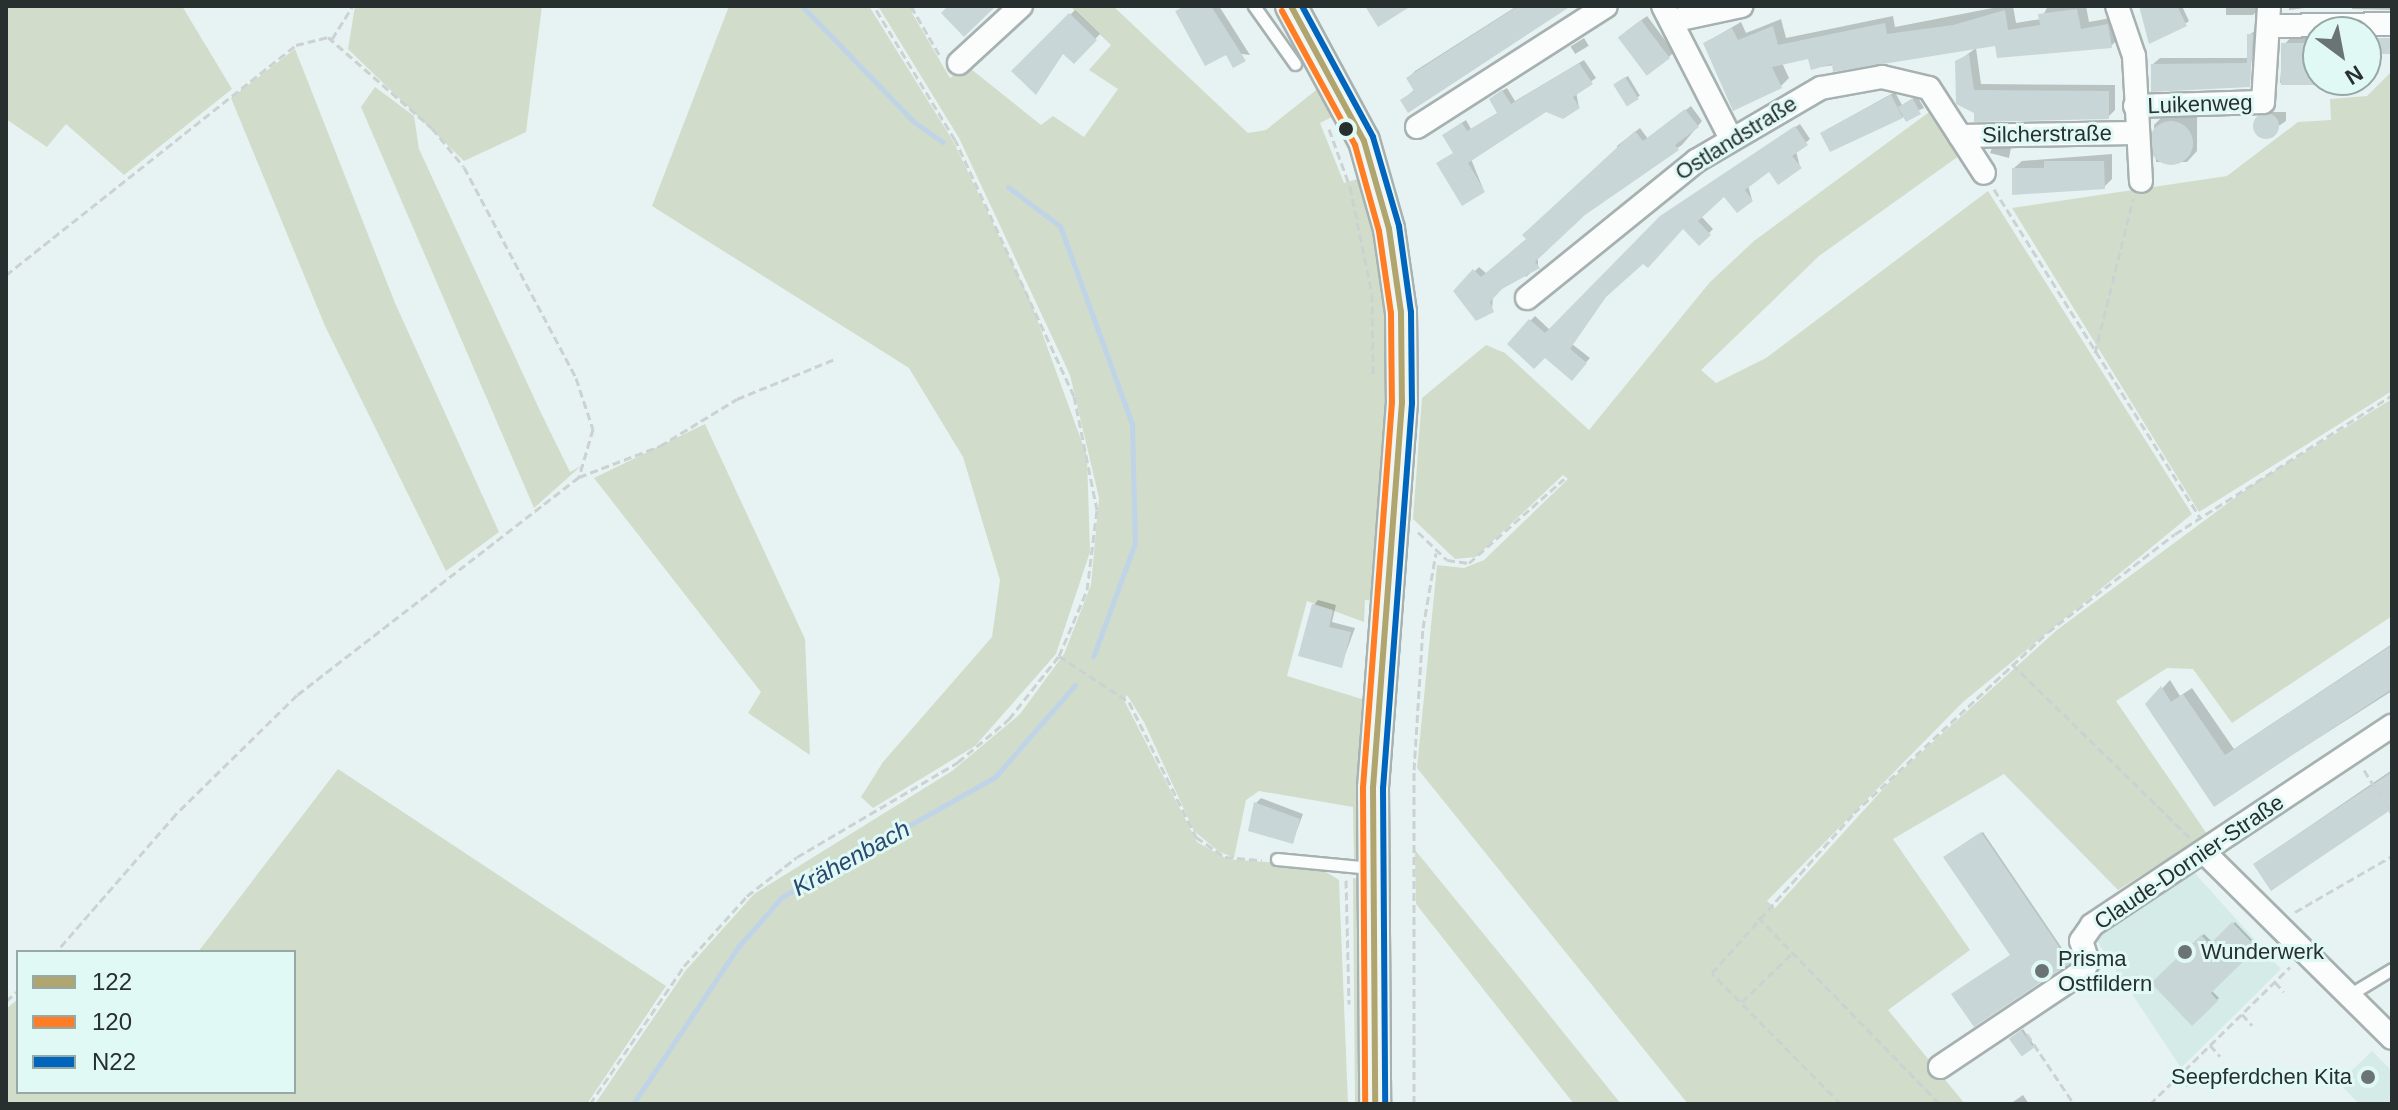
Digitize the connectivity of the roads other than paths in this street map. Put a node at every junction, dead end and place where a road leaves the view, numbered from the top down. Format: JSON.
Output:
{"nodes":[{"id":1,"x":1021,"y":6,"type":"edge"},
{"id":2,"x":1254,"y":6,"type":"edge"},
{"id":3,"x":1291,"y":6,"type":"edge"},
{"id":4,"x":1606,"y":6,"type":"edge"},
{"id":5,"x":1742,"y":6,"type":"edge"},
{"id":6,"x":2117,"y":6,"type":"edge"},
{"id":7,"x":1670,"y":13,"type":"edge"},
{"id":8,"x":2270,"y":16,"type":"edge"},
{"id":9,"x":2392,"y":24,"type":"edge"},
{"id":10,"x":959,"y":63,"type":"road end"},
{"id":11,"x":1295,"y":64,"type":"dead end"},
{"id":12,"x":2135,"y":106,"type":"junction"},
{"id":13,"x":1417,"y":127,"type":"dead end"},
{"id":14,"x":2134,"y":133,"type":"junction"},
{"id":15,"x":1960,"y":136,"type":"junction"},
{"id":16,"x":1730,"y":137,"type":"junction"},
{"id":17,"x":1984,"y":173,"type":"road end"},
{"id":18,"x":2141,"y":181,"type":"road end"},
{"id":19,"x":1527,"y":298,"type":"dead end"},
{"id":20,"x":2392,"y":726,"type":"edge"},
{"id":21,"x":2204,"y":852,"type":"junction"},
{"id":22,"x":1277,"y":859,"type":"road end"},
{"id":23,"x":1359,"y":868,"type":"junction"},
{"id":24,"x":2392,"y":969,"type":"edge"},
{"id":25,"x":2349,"y":995,"type":"junction"},
{"id":26,"x":2392,"y":1038,"type":"edge"},
{"id":27,"x":1940,"y":1067,"type":"dead end"},
{"id":28,"x":1375,"y":1104,"type":"edge"}],
"edges":[{"from":1,"to":10,"type":"street"},
{"from":2,"to":11,"type":"lane"},
{"from":3,"to":23,"type":"main road"},
{"from":4,"to":13,"type":"street"},
{"from":5,"to":7,"type":"street"},
{"from":6,"to":12,"type":"street","name":"Silcherstraße"},
{"from":7,"to":16,"type":"street"},
{"from":8,"to":9,"type":"street"},
{"from":8,"to":12,"type":"street","name":"Luikenweg"},
{"from":12,"to":14,"type":"street","name":"Silcherstraße"},
{"from":14,"to":15,"type":"street","name":"Silcherstraße"},
{"from":14,"to":18,"type":"street","name":"Silcherstraße"},
{"from":15,"to":16,"type":"street","name":"Ostlandstraße"},
{"from":15,"to":17,"type":"street","name":"Ostlandstraße"},
{"from":16,"to":19,"type":"street","name":"Ostlandstraße"},
{"from":20,"to":21,"type":"street","name":"Claude-Dornier-Straße"},
{"from":21,"to":25,"type":"street"},
{"from":21,"to":27,"type":"street","name":"Claude-Dornier-Straße"},
{"from":22,"to":23,"type":"lane"},
{"from":23,"to":28,"type":"main road"},
{"from":24,"to":25,"type":"lane"},
{"from":25,"to":26,"type":"street"}]}
